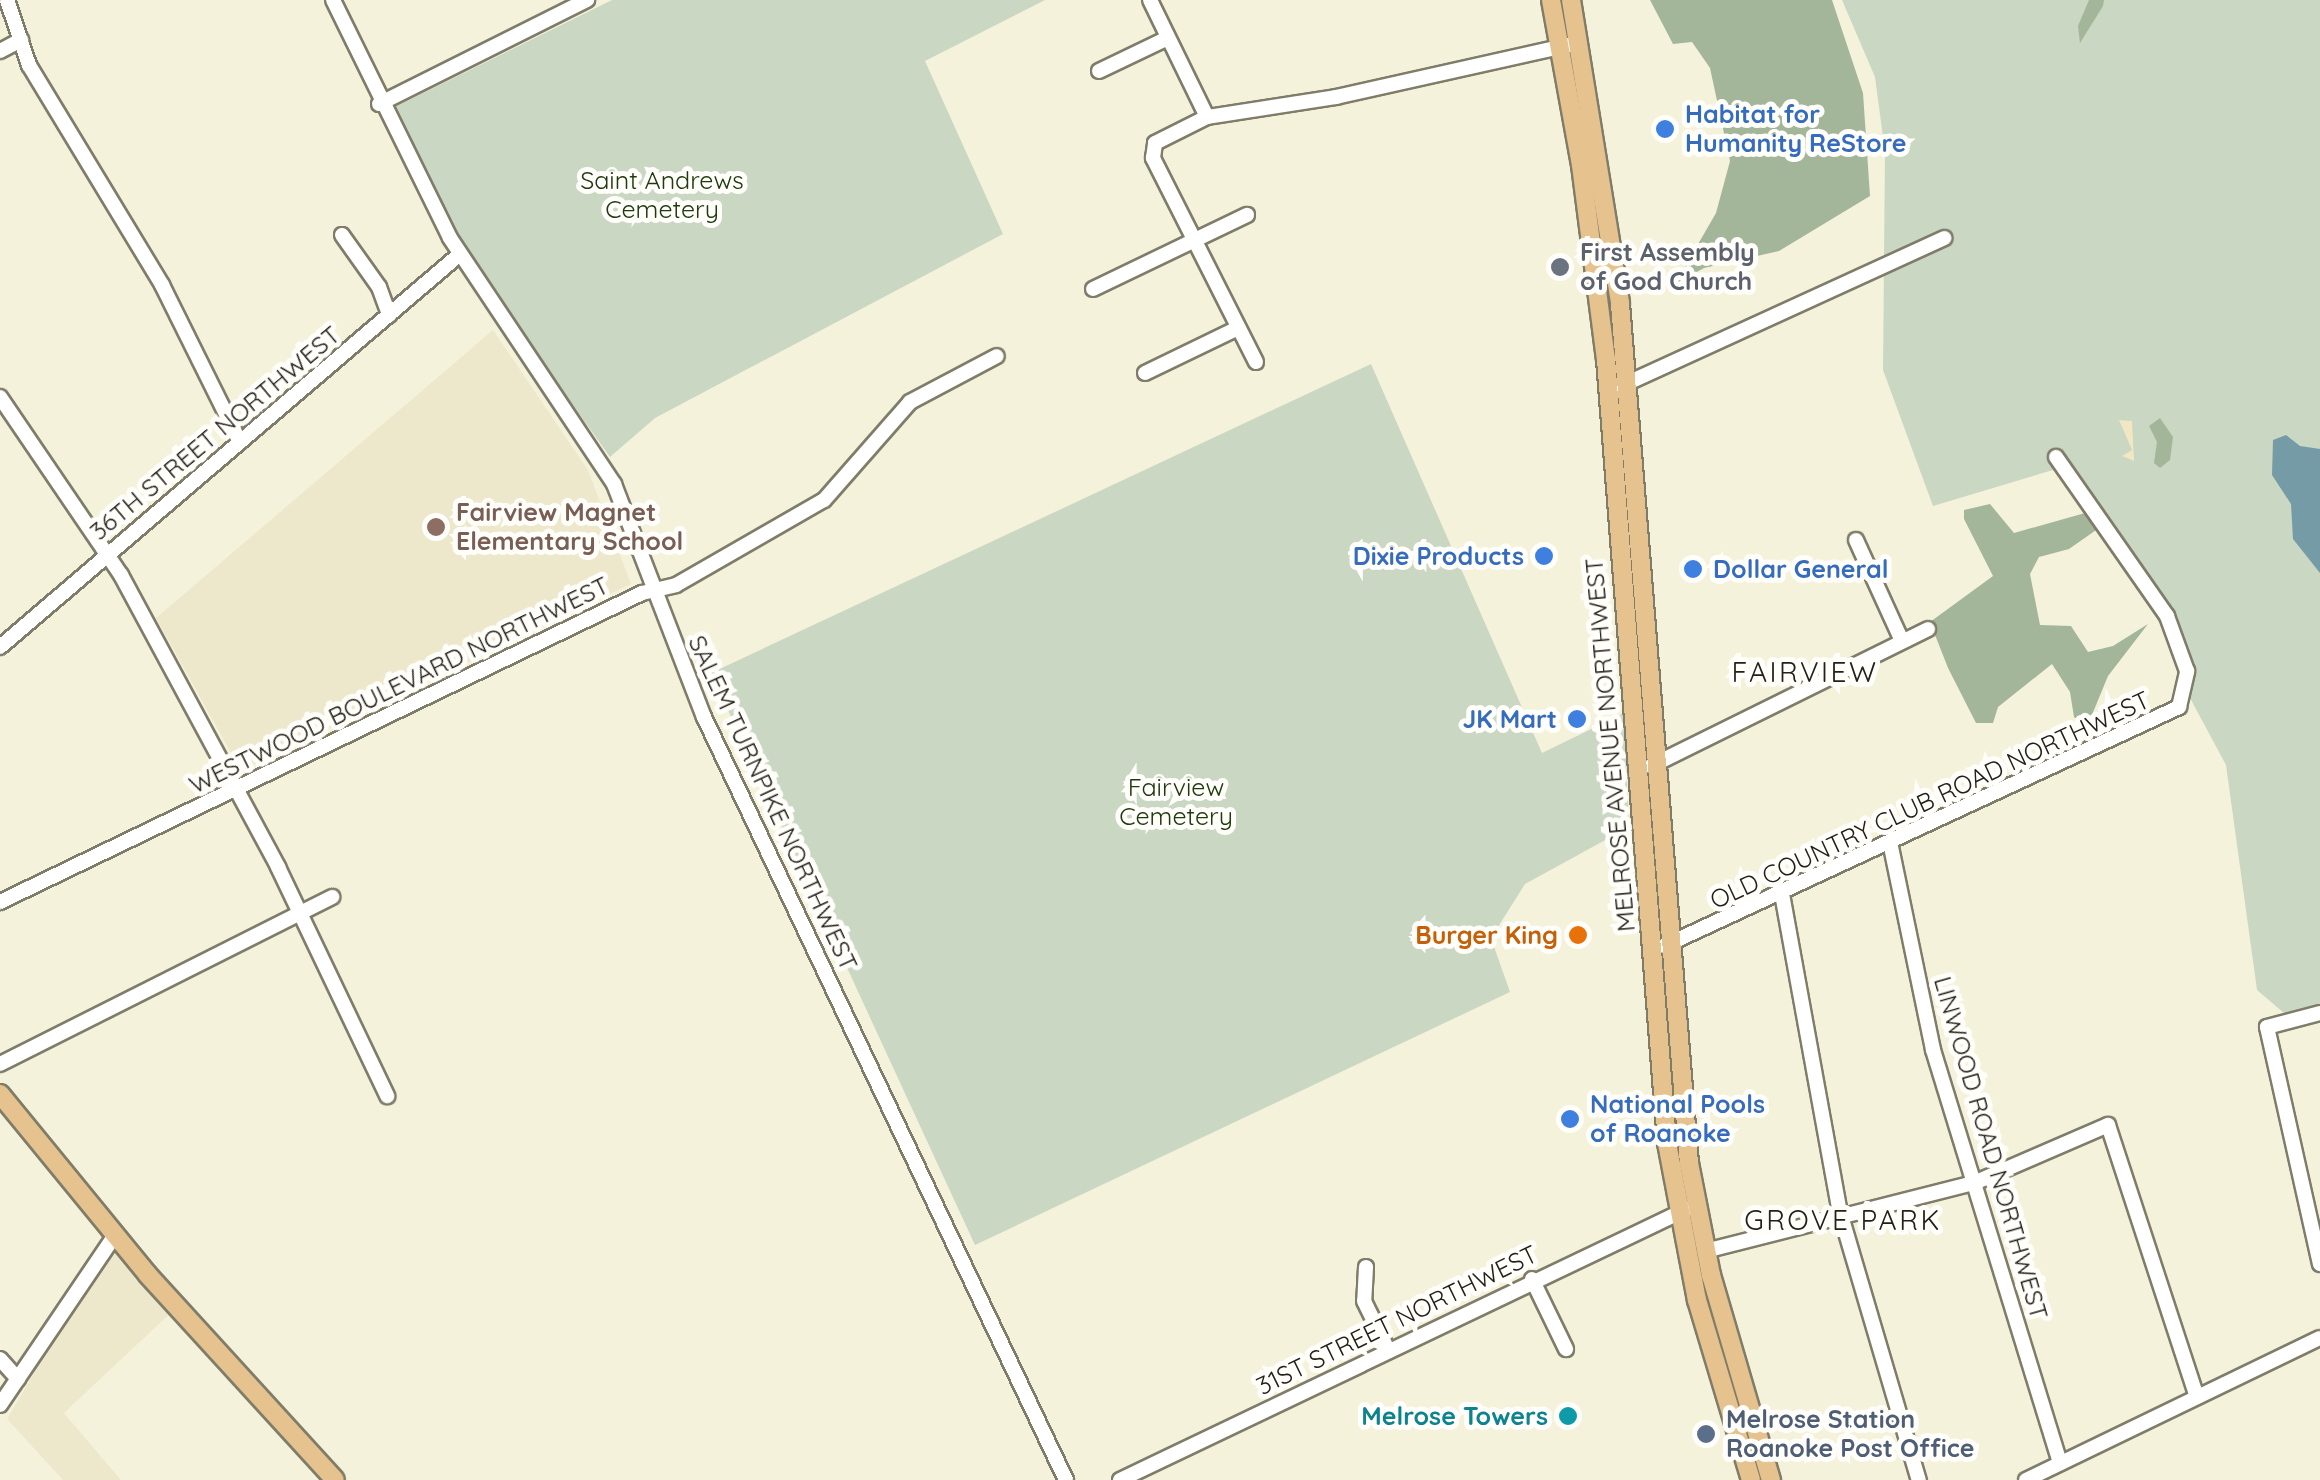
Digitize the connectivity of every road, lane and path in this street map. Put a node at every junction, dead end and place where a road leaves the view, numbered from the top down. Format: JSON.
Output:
{"nodes":[{"id":1,"x":7,"y":0,"type":"edge"},
{"id":2,"x":333,"y":0,"type":"edge"},
{"id":3,"x":1150,"y":0,"type":"edge"},
{"id":4,"x":1551,"y":0,"type":"edge"},
{"id":5,"x":1571,"y":0,"type":"edge"},
{"id":6,"x":581,"y":3,"type":"edge"},
{"id":7,"x":1168,"y":38,"type":"junction"},
{"id":8,"x":21,"y":40,"type":"junction"},
{"id":9,"x":1579,"y":42,"type":"junction"},
{"id":10,"x":1560,"y":47,"type":"junction"},
{"id":11,"x":0,"y":51,"type":"edge"},
{"id":12,"x":1099,"y":72,"type":"dead end"},
{"id":13,"x":379,"y":104,"type":"junction"},
{"id":14,"x":1207,"y":117,"type":"junction"},
{"id":15,"x":1247,"y":215,"type":"dead end"},
{"id":16,"x":342,"y":235,"type":"dead end"},
{"id":17,"x":1944,"y":238,"type":"dead end"},
{"id":18,"x":1194,"y":240,"type":"junction"},
{"id":19,"x":460,"y":254,"type":"junction"},
{"id":20,"x":1093,"y":290,"type":"dead end"},
{"id":21,"x":389,"y":314,"type":"junction"},
{"id":22,"x":1238,"y":328,"type":"junction"},
{"id":23,"x":997,"y":356,"type":"dead end"},
{"id":24,"x":1256,"y":362,"type":"dead end"},
{"id":25,"x":1146,"y":373,"type":"dead end"},
{"id":26,"x":1627,"y":387,"type":"junction"},
{"id":27,"x":1608,"y":392,"type":"junction"},
{"id":28,"x":0,"y":398,"type":"edge"},
{"id":29,"x":240,"y":442,"type":"junction"},
{"id":30,"x":2056,"y":457,"type":"dead end"},
{"id":31,"x":1856,"y":540,"type":"dead end"},
{"id":32,"x":107,"y":554,"type":"junction"},
{"id":33,"x":655,"y":590,"type":"junction"},
{"id":34,"x":1928,"y":629,"type":"dead end"},
{"id":35,"x":1902,"y":641,"type":"junction"},
{"id":36,"x":0,"y":647,"type":"edge"},
{"id":37,"x":1656,"y":762,"type":"junction"},
{"id":38,"x":1637,"y":774,"type":"junction"},
{"id":39,"x":237,"y":788,"type":"junction"},
{"id":40,"x":1890,"y":842,"type":"junction"},
{"id":41,"x":1782,"y":894,"type":"junction"},
{"id":42,"x":332,"y":897,"type":"dead end"},
{"id":43,"x":0,"y":902,"type":"edge"},
{"id":44,"x":299,"y":914,"type":"junction"},
{"id":45,"x":1670,"y":944,"type":"junction"},
{"id":46,"x":1651,"y":950,"type":"junction"},
{"id":47,"x":2320,"y":1013,"type":"edge"},
{"id":48,"x":0,"y":1064,"type":"edge"},
{"id":49,"x":0,"y":1094,"type":"edge"},
{"id":50,"x":387,"y":1096,"type":"dead end"},
{"id":51,"x":1974,"y":1183,"type":"junction"},
{"id":52,"x":1687,"y":1209,"type":"junction"},
{"id":53,"x":1841,"y":1216,"type":"junction"},
{"id":54,"x":115,"y":1235,"type":"junction"},
{"id":55,"x":1705,"y":1251,"type":"junction"},
{"id":56,"x":2320,"y":1264,"type":"edge"},
{"id":57,"x":1366,"y":1267,"type":"dead end"},
{"id":58,"x":1532,"y":1280,"type":"junction"},
{"id":59,"x":2320,"y":1338,"type":"edge"},
{"id":60,"x":1566,"y":1348,"type":"dead end"},
{"id":61,"x":1388,"y":1350,"type":"junction"},
{"id":62,"x":0,"y":1360,"type":"edge"},
{"id":63,"x":18,"y":1379,"type":"junction"},
{"id":64,"x":2197,"y":1397,"type":"junction"},
{"id":65,"x":0,"y":1404,"type":"edge"},
{"id":66,"x":2060,"y":1463,"type":"junction"},
{"id":67,"x":336,"y":1480,"type":"edge"},
{"id":68,"x":1066,"y":1480,"type":"edge"},
{"id":69,"x":1120,"y":1480,"type":"edge"},
{"id":70,"x":1751,"y":1480,"type":"edge"},
{"id":71,"x":1771,"y":1480,"type":"edge"},
{"id":72,"x":1919,"y":1480,"type":"edge"},
{"id":73,"x":2026,"y":1480,"type":"edge"}],
"edges":[{"from":1,"to":8,"type":"street"},
{"from":2,"to":13,"type":"street","name":"SALEM TURNPIKE NORTHWEST"},
{"from":3,"to":7,"type":"street"},
{"from":4,"to":10,"type":"main road","name":"MELROSE AVENUE NORTHWEST"},
{"from":5,"to":9,"type":"main road","name":"MELROSE AVENUE NORTHWEST"},
{"from":6,"to":13,"type":"street"},
{"from":7,"to":12,"type":"street"},
{"from":7,"to":14,"type":"street"},
{"from":8,"to":11,"type":"street"},
{"from":8,"to":29,"type":"street"},
{"from":9,"to":10,"type":"street"},
{"from":9,"to":26,"type":"main road","name":"MELROSE AVENUE NORTHWEST"},
{"from":10,"to":14,"type":"street"},
{"from":10,"to":27,"type":"main road","name":"MELROSE AVENUE NORTHWEST"},
{"from":13,"to":19,"type":"street","name":"SALEM TURNPIKE NORTHWEST"},
{"from":14,"to":18,"type":"street"},
{"from":15,"to":18,"type":"street"},
{"from":16,"to":21,"type":"street"},
{"from":17,"to":26,"type":"street"},
{"from":18,"to":20,"type":"street"},
{"from":18,"to":22,"type":"street"},
{"from":19,"to":21,"type":"street","name":"36TH STREET NORTHWEST"},
{"from":19,"to":33,"type":"street","name":"SALEM TURNPIKE NORTHWEST"},
{"from":21,"to":29,"type":"street","name":"36TH STREET NORTHWEST"},
{"from":22,"to":24,"type":"street"},
{"from":22,"to":25,"type":"street"},
{"from":23,"to":33,"type":"street","name":"WESTWOOD BOULEVARD NORTHWEST"},
{"from":26,"to":27,"type":"street"},
{"from":26,"to":37,"type":"main road","name":"MELROSE AVENUE NORTHWEST"},
{"from":27,"to":38,"type":"main road","name":"MELROSE AVENUE NORTHWEST"},
{"from":28,"to":32,"type":"street"},
{"from":29,"to":32,"type":"street","name":"36TH STREET NORTHWEST"},
{"from":30,"to":40,"type":"street","name":"OLD COUNTRY CLUB ROAD NORTHWEST"},
{"from":31,"to":35,"type":"street"},
{"from":32,"to":36,"type":"street","name":"36TH STREET NORTHWEST"},
{"from":32,"to":39,"type":"street"},
{"from":33,"to":39,"type":"street","name":"WESTWOOD BOULEVARD NORTHWEST"},
{"from":33,"to":68,"type":"street","name":"SALEM TURNPIKE NORTHWEST"},
{"from":34,"to":35,"type":"street"},
{"from":35,"to":37,"type":"street"},
{"from":37,"to":38,"type":"street"},
{"from":37,"to":45,"type":"main road","name":"MELROSE AVENUE NORTHWEST"},
{"from":38,"to":46,"type":"main road","name":"MELROSE AVENUE NORTHWEST"},
{"from":39,"to":43,"type":"street","name":"WESTWOOD BOULEVARD NORTHWEST"},
{"from":39,"to":44,"type":"street"},
{"from":40,"to":41,"type":"street","name":"OLD COUNTRY CLUB ROAD NORTHWEST"},
{"from":40,"to":51,"type":"street","name":"LINWOOD ROAD NORTHWEST"},
{"from":41,"to":45,"type":"street","name":"OLD COUNTRY CLUB ROAD NORTHWEST"},
{"from":41,"to":53,"type":"street"},
{"from":42,"to":44,"type":"street"},
{"from":44,"to":48,"type":"street"},
{"from":44,"to":50,"type":"street"},
{"from":45,"to":46,"type":"street","name":"OLD COUNTRY CLUB ROAD NORTHWEST"},
{"from":45,"to":52,"type":"main road","name":"MELROSE AVENUE NORTHWEST"},
{"from":46,"to":52,"type":"main road","name":"MELROSE AVENUE NORTHWEST"},
{"from":47,"to":56,"type":"street"},
{"from":49,"to":54,"type":"main road"},
{"from":51,"to":53,"type":"street"},
{"from":51,"to":64,"type":"street"},
{"from":51,"to":66,"type":"street","name":"LINWOOD ROAD NORTHWEST"},
{"from":52,"to":55,"type":"main road","name":"MELROSE AVENUE NORTHWEST"},
{"from":52,"to":58,"type":"street","name":"31ST STREET NORTHWEST"},
{"from":52,"to":70,"type":"main road","name":"MELROSE AVENUE NORTHWEST"},
{"from":53,"to":55,"type":"street"},
{"from":53,"to":72,"type":"street"},
{"from":54,"to":63,"type":"street"},
{"from":54,"to":67,"type":"main road"},
{"from":55,"to":71,"type":"main road","name":"MELROSE AVENUE NORTHWEST"},
{"from":57,"to":61,"type":"street"},
{"from":58,"to":60,"type":"street"},
{"from":58,"to":61,"type":"street","name":"31ST STREET NORTHWEST"},
{"from":59,"to":64,"type":"street"},
{"from":61,"to":69,"type":"street","name":"31ST STREET NORTHWEST"},
{"from":62,"to":63,"type":"street"},
{"from":63,"to":65,"type":"street"},
{"from":64,"to":66,"type":"street"},
{"from":66,"to":73,"type":"street"}]}
